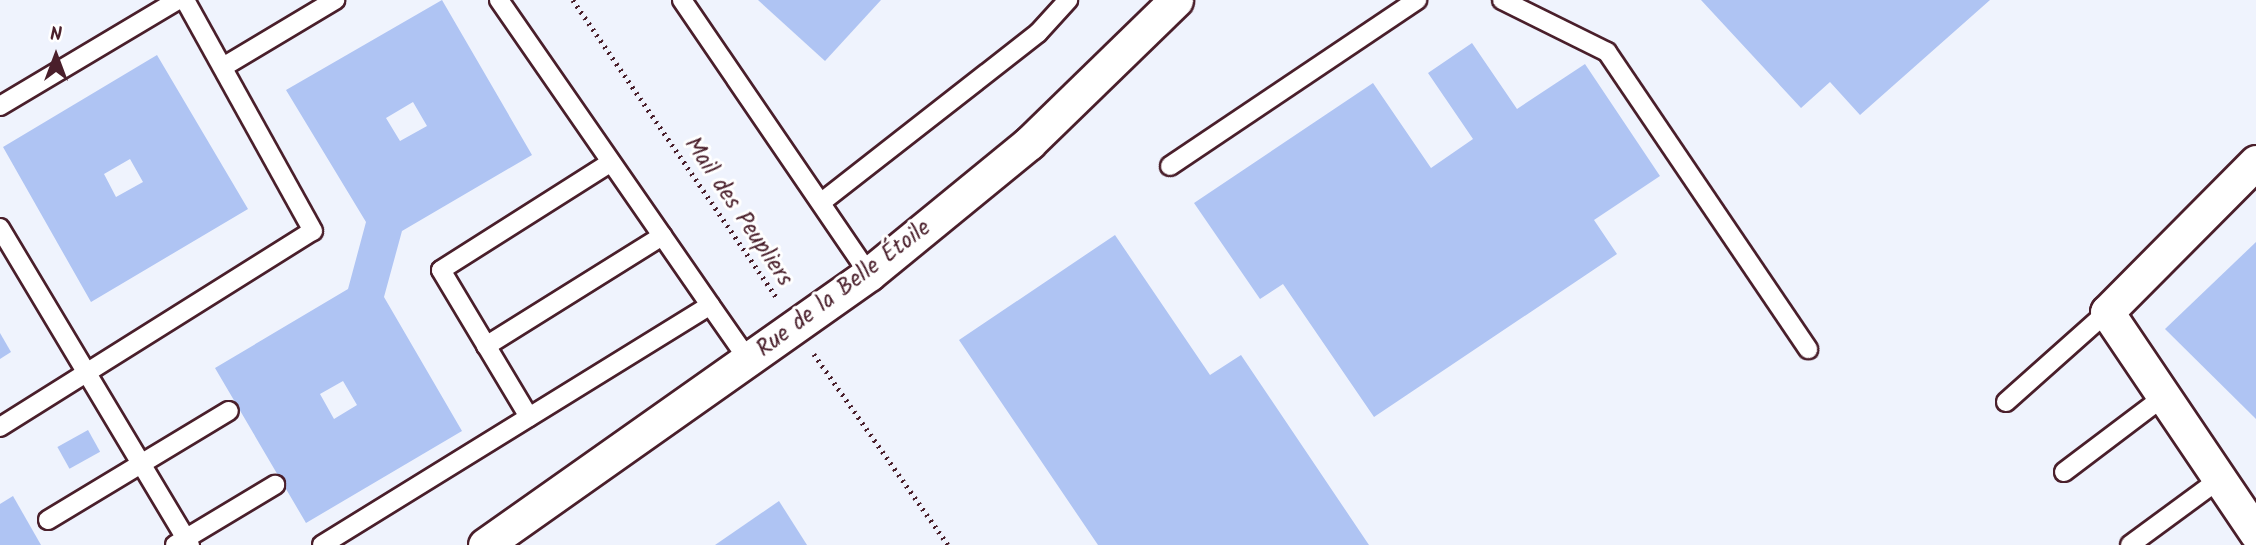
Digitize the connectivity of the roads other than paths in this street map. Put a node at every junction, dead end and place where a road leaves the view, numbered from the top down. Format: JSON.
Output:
{"nodes":[{"id":1,"x":178,"y":0,"type":"edge"},
{"id":2,"x":185,"y":0,"type":"edge"},
{"id":3,"x":335,"y":0,"type":"edge"},
{"id":4,"x":499,"y":0,"type":"edge"},
{"id":5,"x":682,"y":0,"type":"edge"},
{"id":6,"x":1068,"y":0,"type":"edge"},
{"id":7,"x":1176,"y":0,"type":"edge"},
{"id":8,"x":1417,"y":0,"type":"edge"},
{"id":9,"x":1502,"y":0,"type":"edge"},
{"id":10,"x":223,"y":67,"type":"junction"},
{"id":11,"x":0,"y":106,"type":"edge"},
{"id":12,"x":611,"y":162,"type":"junction"},
{"id":13,"x":2256,"y":162,"type":"edge"},
{"id":14,"x":1170,"y":166,"type":"dead end"},
{"id":15,"x":823,"y":201,"type":"junction"},
{"id":16,"x":0,"y":228,"type":"edge"},
{"id":17,"x":662,"y":236,"type":"junction"},
{"id":18,"x":869,"y":274,"type":"junction"},
{"id":19,"x":710,"y":305,"type":"junction"},
{"id":20,"x":2107,"y":312,"type":"junction"},
{"id":21,"x":486,"y":346,"type":"junction"},
{"id":22,"x":1808,"y":349,"type":"dead end"},
{"id":23,"x":748,"y":360,"type":"junction"},
{"id":24,"x":88,"y":375,"type":"junction"},
{"id":25,"x":2162,"y":398,"type":"junction"},
{"id":26,"x":2006,"y":402,"type":"dead end"},
{"id":27,"x":229,"y":411,"type":"dead end"},
{"id":28,"x":529,"y":417,"type":"junction"},
{"id":29,"x":0,"y":427,"type":"edge"},
{"id":30,"x":141,"y":464,"type":"junction"},
{"id":31,"x":2064,"y":472,"type":"dead end"},
{"id":32,"x":2220,"y":479,"type":"junction"},
{"id":33,"x":275,"y":485,"type":"dead end"},
{"id":34,"x":48,"y":520,"type":"dead end"},
{"id":35,"x":2256,"y":533,"type":"edge"},
{"id":36,"x":184,"y":543,"type":"edge"},
{"id":37,"x":322,"y":545,"type":"edge"},
{"id":38,"x":485,"y":545,"type":"edge"},
{"id":39,"x":2130,"y":545,"type":"edge"}],
"edges":[{"from":1,"to":11,"type":"lane"},
{"from":2,"to":10,"type":"lane"},
{"from":3,"to":10,"type":"lane"},
{"from":4,"to":12,"type":"lane"},
{"from":5,"to":15,"type":"lane"},
{"from":6,"to":15,"type":"lane"},
{"from":7,"to":18,"type":"street","name":"Rue de la Belle Étoile"},
{"from":8,"to":14,"type":"lane"},
{"from":9,"to":22,"type":"lane"},
{"from":10,"to":24,"type":"lane"},
{"from":12,"to":17,"type":"lane"},
{"from":12,"to":21,"type":"lane"},
{"from":13,"to":20,"type":"street"},
{"from":15,"to":18,"type":"lane"},
{"from":16,"to":24,"type":"lane"},
{"from":17,"to":19,"type":"lane"},
{"from":17,"to":21,"type":"lane"},
{"from":18,"to":23,"type":"street","name":"Rue de la Belle Étoile"},
{"from":19,"to":23,"type":"lane"},
{"from":19,"to":28,"type":"lane"},
{"from":20,"to":25,"type":"street"},
{"from":20,"to":26,"type":"lane"},
{"from":21,"to":28,"type":"lane"},
{"from":23,"to":38,"type":"street","name":"Rue de la Belle Étoile"},
{"from":24,"to":29,"type":"lane"},
{"from":24,"to":30,"type":"lane"},
{"from":25,"to":31,"type":"lane"},
{"from":25,"to":32,"type":"street"},
{"from":27,"to":30,"type":"lane"},
{"from":28,"to":37,"type":"lane"},
{"from":30,"to":34,"type":"lane"},
{"from":30,"to":36,"type":"lane"},
{"from":32,"to":35,"type":"street"},
{"from":32,"to":39,"type":"lane"},
{"from":33,"to":36,"type":"lane"}]}
